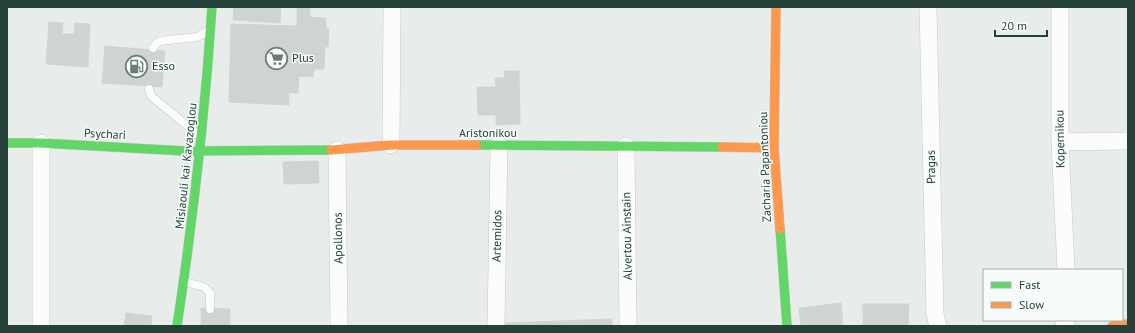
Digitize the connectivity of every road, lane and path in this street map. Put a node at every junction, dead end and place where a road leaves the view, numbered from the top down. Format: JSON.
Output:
{"nodes":[{"id":1,"x":212,"y":7,"type":"edge"},
{"id":2,"x":392,"y":7,"type":"edge"},
{"id":3,"x":776,"y":7,"type":"edge"},
{"id":4,"x":928,"y":7,"type":"edge"},
{"id":5,"x":1060,"y":7,"type":"edge"},
{"id":6,"x":210,"y":30,"type":"junction"},
{"id":7,"x":154,"y":48,"type":"dead end"},
{"id":8,"x":149,"y":89,"type":"dead end"},
{"id":9,"x":202,"y":138,"type":"junction"},
{"id":10,"x":1128,"y":141,"type":"edge"},
{"id":11,"x":41,"y":142,"type":"junction"},
{"id":12,"x":1060,"y":142,"type":"junction"},
{"id":13,"x":7,"y":143,"type":"edge"},
{"id":14,"x":499,"y":145,"type":"junction"},
{"id":15,"x":390,"y":146,"type":"junction"},
{"id":16,"x":626,"y":146,"type":"junction"},
{"id":17,"x":774,"y":148,"type":"junction"},
{"id":18,"x":337,"y":150,"type":"junction"},
{"id":19,"x":201,"y":151,"type":"junction"},
{"id":20,"x":1066,"y":269,"type":"edge"},
{"id":21,"x":184,"y":282,"type":"junction"},
{"id":22,"x":210,"y":309,"type":"dead end"},
{"id":23,"x":936,"y":320,"type":"edge"},
{"id":24,"x":1128,"y":324,"type":"edge"},
{"id":25,"x":41,"y":326,"type":"edge"},
{"id":26,"x":177,"y":326,"type":"edge"},
{"id":27,"x":339,"y":326,"type":"edge"},
{"id":28,"x":496,"y":326,"type":"edge"},
{"id":29,"x":628,"y":326,"type":"edge"},
{"id":30,"x":787,"y":326,"type":"edge"},
{"id":31,"x":1112,"y":326,"type":"edge"}],
"edges":[{"from":1,"to":6,"type":"street","name":"Misiaouli kai Kavazoglou"},
{"from":2,"to":15,"type":"street"},
{"from":3,"to":17,"type":"street","name":"Zacharia Papantoniou"},
{"from":4,"to":23,"type":"street","name":"Pragas"},
{"from":5,"to":12,"type":"street","name":"Kopernikou"},
{"from":6,"to":7,"type":"lane"},
{"from":6,"to":9,"type":"street","name":"Misiaouli kai Kavazoglou"},
{"from":8,"to":9,"type":"lane"},
{"from":9,"to":19,"type":"street","name":"Misiaouli kai Kavazoglou"},
{"from":10,"to":12,"type":"street"},
{"from":11,"to":13,"type":"street","name":"Psychari"},
{"from":11,"to":19,"type":"street","name":"Psychari"},
{"from":11,"to":25,"type":"street"},
{"from":12,"to":20,"type":"street","name":"Kopernikou"},
{"from":14,"to":15,"type":"street","name":"Aristonikou"},
{"from":14,"to":16,"type":"street","name":"Aristonikou"},
{"from":14,"to":28,"type":"street","name":"Artemidos"},
{"from":15,"to":18,"type":"street","name":"Aristonikou"},
{"from":16,"to":17,"type":"street","name":"Aristonikou"},
{"from":16,"to":29,"type":"street","name":"Alvertou Ainstain"},
{"from":17,"to":30,"type":"street","name":"Zacharia Papantoniou"},
{"from":18,"to":19,"type":"street","name":"Aristonikou"},
{"from":18,"to":27,"type":"street","name":"Apollonos"},
{"from":19,"to":21,"type":"street","name":"Misiaouli kai Kavazoglou"},
{"from":21,"to":22,"type":"lane"},
{"from":21,"to":26,"type":"street","name":"Misiaouli kai Kavazoglou"},
{"from":24,"to":31,"type":"street"}]}
